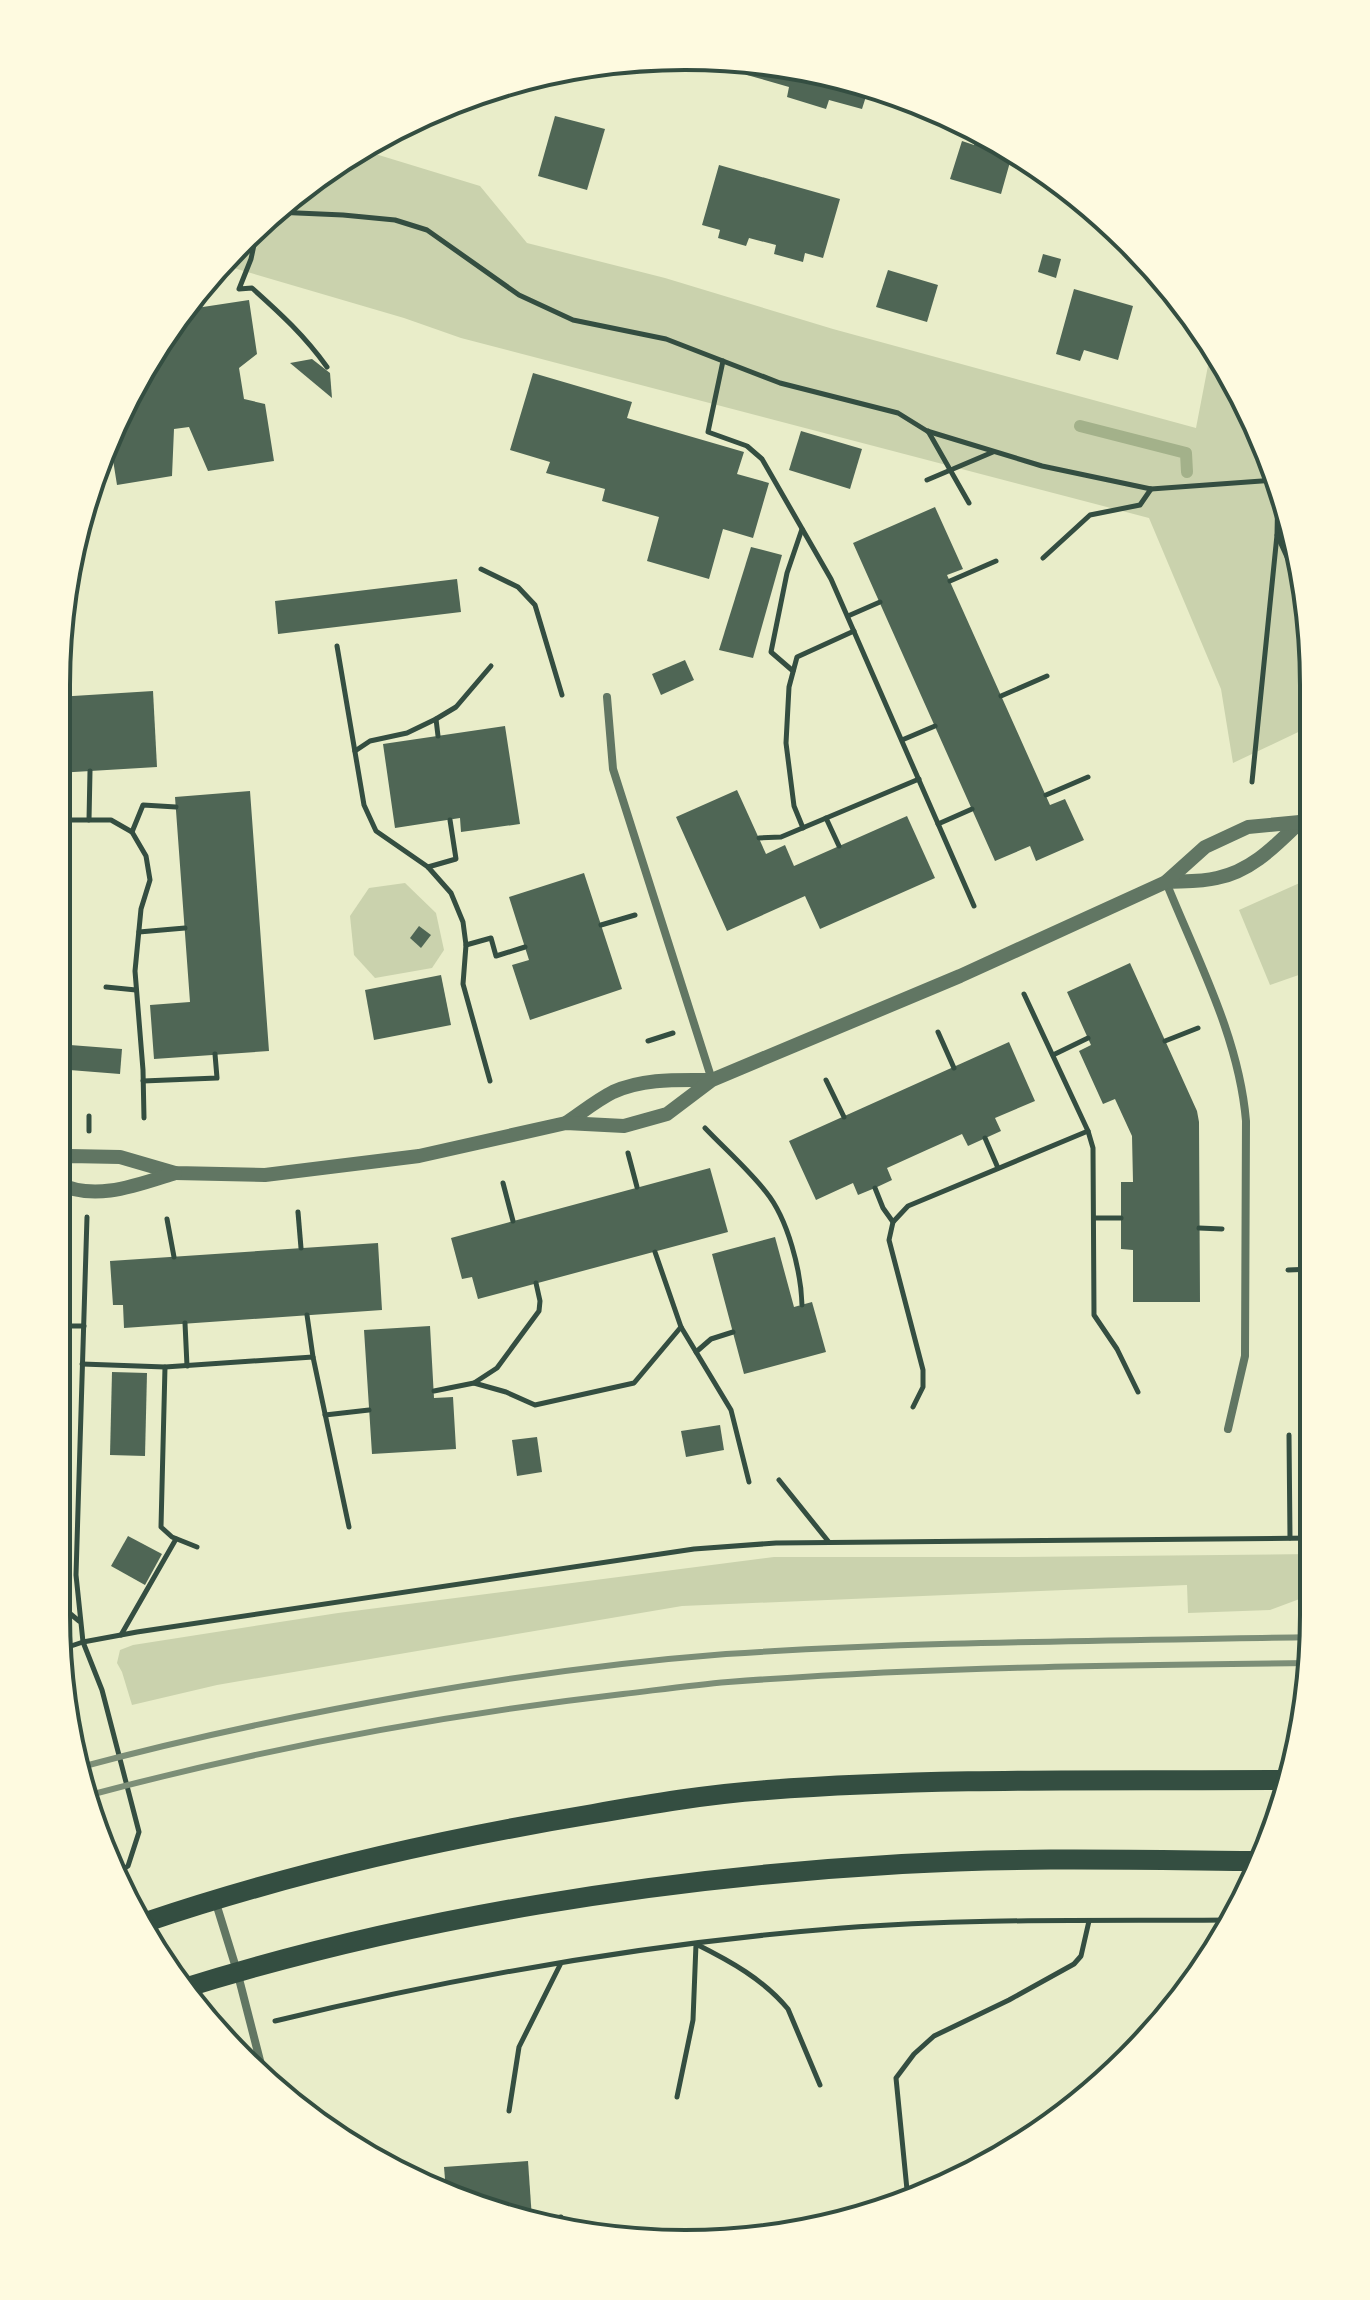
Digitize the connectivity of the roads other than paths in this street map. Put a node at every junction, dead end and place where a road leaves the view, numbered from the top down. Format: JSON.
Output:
{"nodes":[{"id":1,"x":607,"y":697,"type":"dead end"},
{"id":2,"x":1300,"y":820,"type":"edge"},
{"id":3,"x":1300,"y":824,"type":"edge"},
{"id":4,"x":1166,"y":882,"type":"junction"},
{"id":5,"x":712,"y":1080,"type":"junction"},
{"id":6,"x":566,"y":1123,"type":"junction"},
{"id":7,"x":70,"y":1156,"type":"edge"},
{"id":8,"x":175,"y":1173,"type":"junction"},
{"id":9,"x":70,"y":1189,"type":"edge"},
{"id":10,"x":1228,"y":1429,"type":"dead end"},
{"id":11,"x":1277,"y":1780,"type":"edge"},
{"id":12,"x":1248,"y":1861,"type":"edge"},
{"id":13,"x":215,"y":1899,"type":"junction"},
{"id":14,"x":151,"y":1920,"type":"edge"},
{"id":15,"x":237,"y":1971,"type":"junction"},
{"id":16,"x":194,"y":1985,"type":"edge"},
{"id":17,"x":262,"y":2061,"type":"edge"}],
"edges":[{"from":1,"to":5,"type":"street"},
{"from":2,"to":4,"type":"street"},
{"from":3,"to":4,"type":"street"},
{"from":4,"to":5,"type":"street"},
{"from":4,"to":10,"type":"street"},
{"from":5,"to":6,"type":"street"},
{"from":5,"to":6,"type":"street"},
{"from":6,"to":8,"type":"street"},
{"from":7,"to":8,"type":"street"},
{"from":8,"to":9,"type":"street"},
{"from":11,"to":13,"type":"main road"},
{"from":12,"to":15,"type":"main road"},
{"from":13,"to":14,"type":"main road"},
{"from":13,"to":15,"type":"street"},
{"from":15,"to":16,"type":"main road"},
{"from":15,"to":17,"type":"street"}]}
